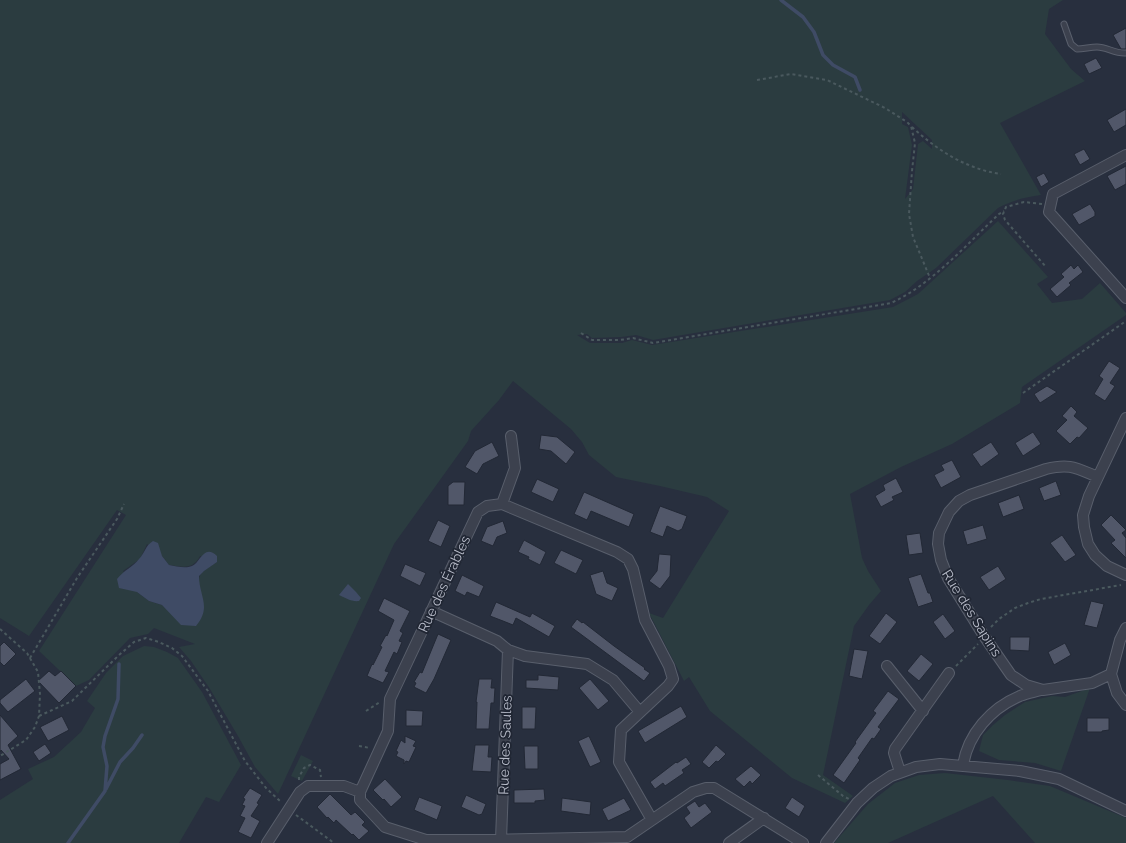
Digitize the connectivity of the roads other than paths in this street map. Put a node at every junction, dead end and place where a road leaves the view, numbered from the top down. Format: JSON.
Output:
{"nodes":[{"id":1,"x":1064,"y":24,"type":"dead end"},
{"id":2,"x":1126,"y":53,"type":"edge"},
{"id":3,"x":1126,"y":155,"type":"edge"},
{"id":4,"x":1126,"y":298,"type":"edge"},
{"id":5,"x":1126,"y":418,"type":"edge"},
{"id":6,"x":511,"y":436,"type":"dead end"},
{"id":7,"x":1098,"y":477,"type":"junction"},
{"id":8,"x":502,"y":504,"type":"junction"},
{"id":9,"x":1126,"y":575,"type":"edge"},
{"id":10,"x":431,"y":611,"type":"junction"},
{"id":11,"x":1126,"y":628,"type":"edge"},
{"id":12,"x":508,"y":650,"type":"junction"},
{"id":13,"x":887,"y":666,"type":"dead end"},
{"id":14,"x":949,"y":673,"type":"road end"},
{"id":15,"x":1111,"y":674,"type":"junction"},
{"id":16,"x":1043,"y":690,"type":"junction"},
{"id":17,"x":1126,"y":705,"type":"edge"},
{"id":18,"x":923,"y":711,"type":"junction"},
{"id":19,"x":640,"y":712,"type":"junction"},
{"id":20,"x":963,"y":766,"type":"junction"},
{"id":21,"x":900,"y":772,"type":"junction"},
{"id":22,"x":360,"y":792,"type":"junction"},
{"id":23,"x":1126,"y":810,"type":"edge"},
{"id":24,"x":764,"y":818,"type":"junction"},
{"id":25,"x":652,"y":820,"type":"junction"},
{"id":26,"x":501,"y":840,"type":"junction"},
{"id":27,"x":487,"y":842,"type":"edge"},
{"id":28,"x":267,"y":843,"type":"edge"},
{"id":29,"x":729,"y":843,"type":"edge"},
{"id":30,"x":804,"y":843,"type":"edge"},
{"id":31,"x":826,"y":843,"type":"edge"}],
"edges":[{"from":1,"to":2,"type":"lane"},
{"from":3,"to":4,"type":"street"},
{"from":5,"to":7,"type":"street"},
{"from":6,"to":8,"type":"street"},
{"from":7,"to":9,"type":"street"},
{"from":7,"to":16,"type":"street","name":"Rue des Sapins"},
{"from":8,"to":10,"type":"street","name":"Rue des Érables"},
{"from":8,"to":19,"type":"street"},
{"from":10,"to":12,"type":"street"},
{"from":10,"to":22,"type":"street","name":"Rue des Érables"},
{"from":11,"to":15,"type":"street"},
{"from":12,"to":19,"type":"street"},
{"from":12,"to":26,"type":"street","name":"Rue des Saules"},
{"from":13,"to":18,"type":"street"},
{"from":14,"to":18,"type":"street"},
{"from":15,"to":16,"type":"street","name":"Rue des Sapins"},
{"from":15,"to":17,"type":"street"},
{"from":16,"to":20,"type":"street"},
{"from":18,"to":21,"type":"street"},
{"from":19,"to":25,"type":"street"},
{"from":20,"to":21,"type":"street"},
{"from":20,"to":23,"type":"street"},
{"from":21,"to":31,"type":"street"},
{"from":22,"to":27,"type":"street"},
{"from":22,"to":28,"type":"street"},
{"from":24,"to":25,"type":"street"},
{"from":24,"to":29,"type":"street"},
{"from":24,"to":30,"type":"street"},
{"from":25,"to":26,"type":"street"},
{"from":26,"to":27,"type":"street"}]}
